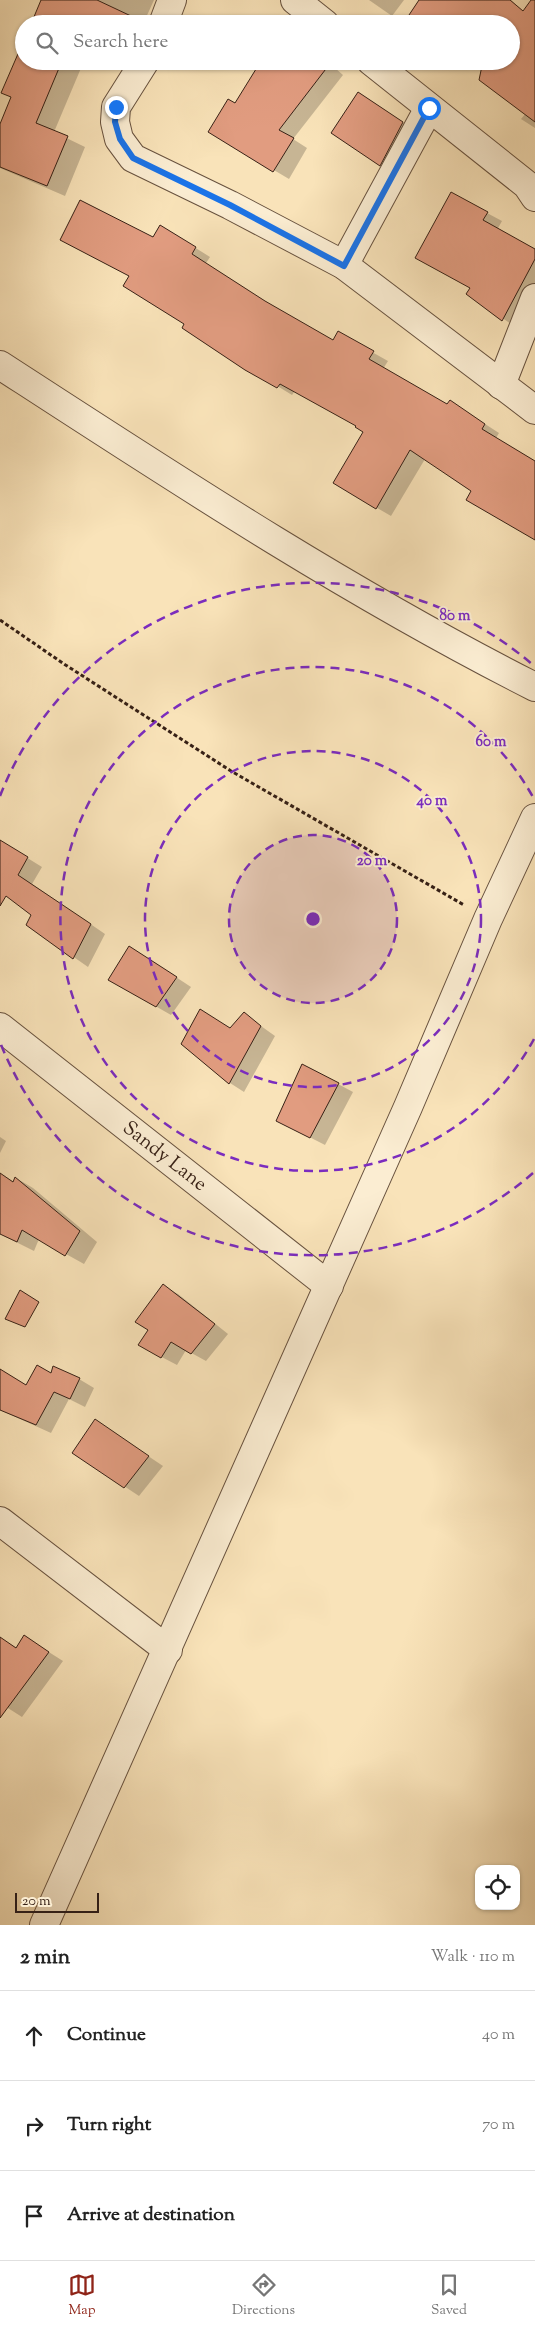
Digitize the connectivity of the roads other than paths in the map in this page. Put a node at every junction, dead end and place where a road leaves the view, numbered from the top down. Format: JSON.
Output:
{"nodes":[{"id":1,"x":172,"y":0,"type":"edge"},
{"id":2,"x":295,"y":0,"type":"edge"},
{"id":3,"x":166,"y":15,"type":"edge"},
{"id":4,"x":313,"y":15,"type":"edge"},
{"id":5,"x":139,"y":70,"type":"edge"},
{"id":6,"x":382,"y":70,"type":"edge"},
{"id":7,"x":429,"y":108,"type":"junction"},
{"id":8,"x":535,"y":197,"type":"edge"},
{"id":9,"x":344,"y":266,"type":"junction"},
{"id":10,"x":535,"y":298,"type":"edge"},
{"id":11,"x":0,"y":364,"type":"edge"},
{"id":12,"x":501,"y":385,"type":"junction"},
{"id":13,"x":535,"y":410,"type":"edge"},
{"id":14,"x":535,"y":687,"type":"edge"},
{"id":15,"x":535,"y":818,"type":"edge"},
{"id":16,"x":0,"y":1027,"type":"edge"},
{"id":17,"x":328,"y":1286,"type":"junction"},
{"id":18,"x":0,"y":1521,"type":"edge"},
{"id":19,"x":168,"y":1650,"type":"junction"},
{"id":20,"x":44,"y":1925,"type":"edge"}],
"edges":[{"from":1,"to":3,"type":"street"},
{"from":2,"to":4,"type":"street"},
{"from":5,"to":9,"type":"street"},
{"from":6,"to":7,"type":"street"},
{"from":7,"to":8,"type":"street"},
{"from":7,"to":9,"type":"street"},
{"from":9,"to":12,"type":"street"},
{"from":10,"to":12,"type":"street"},
{"from":11,"to":14,"type":"street"},
{"from":12,"to":13,"type":"street"},
{"from":15,"to":17,"type":"street"},
{"from":16,"to":17,"type":"street","name":"Sandy Lane"},
{"from":17,"to":19,"type":"street"},
{"from":18,"to":19,"type":"street"},
{"from":19,"to":20,"type":"street"}]}
